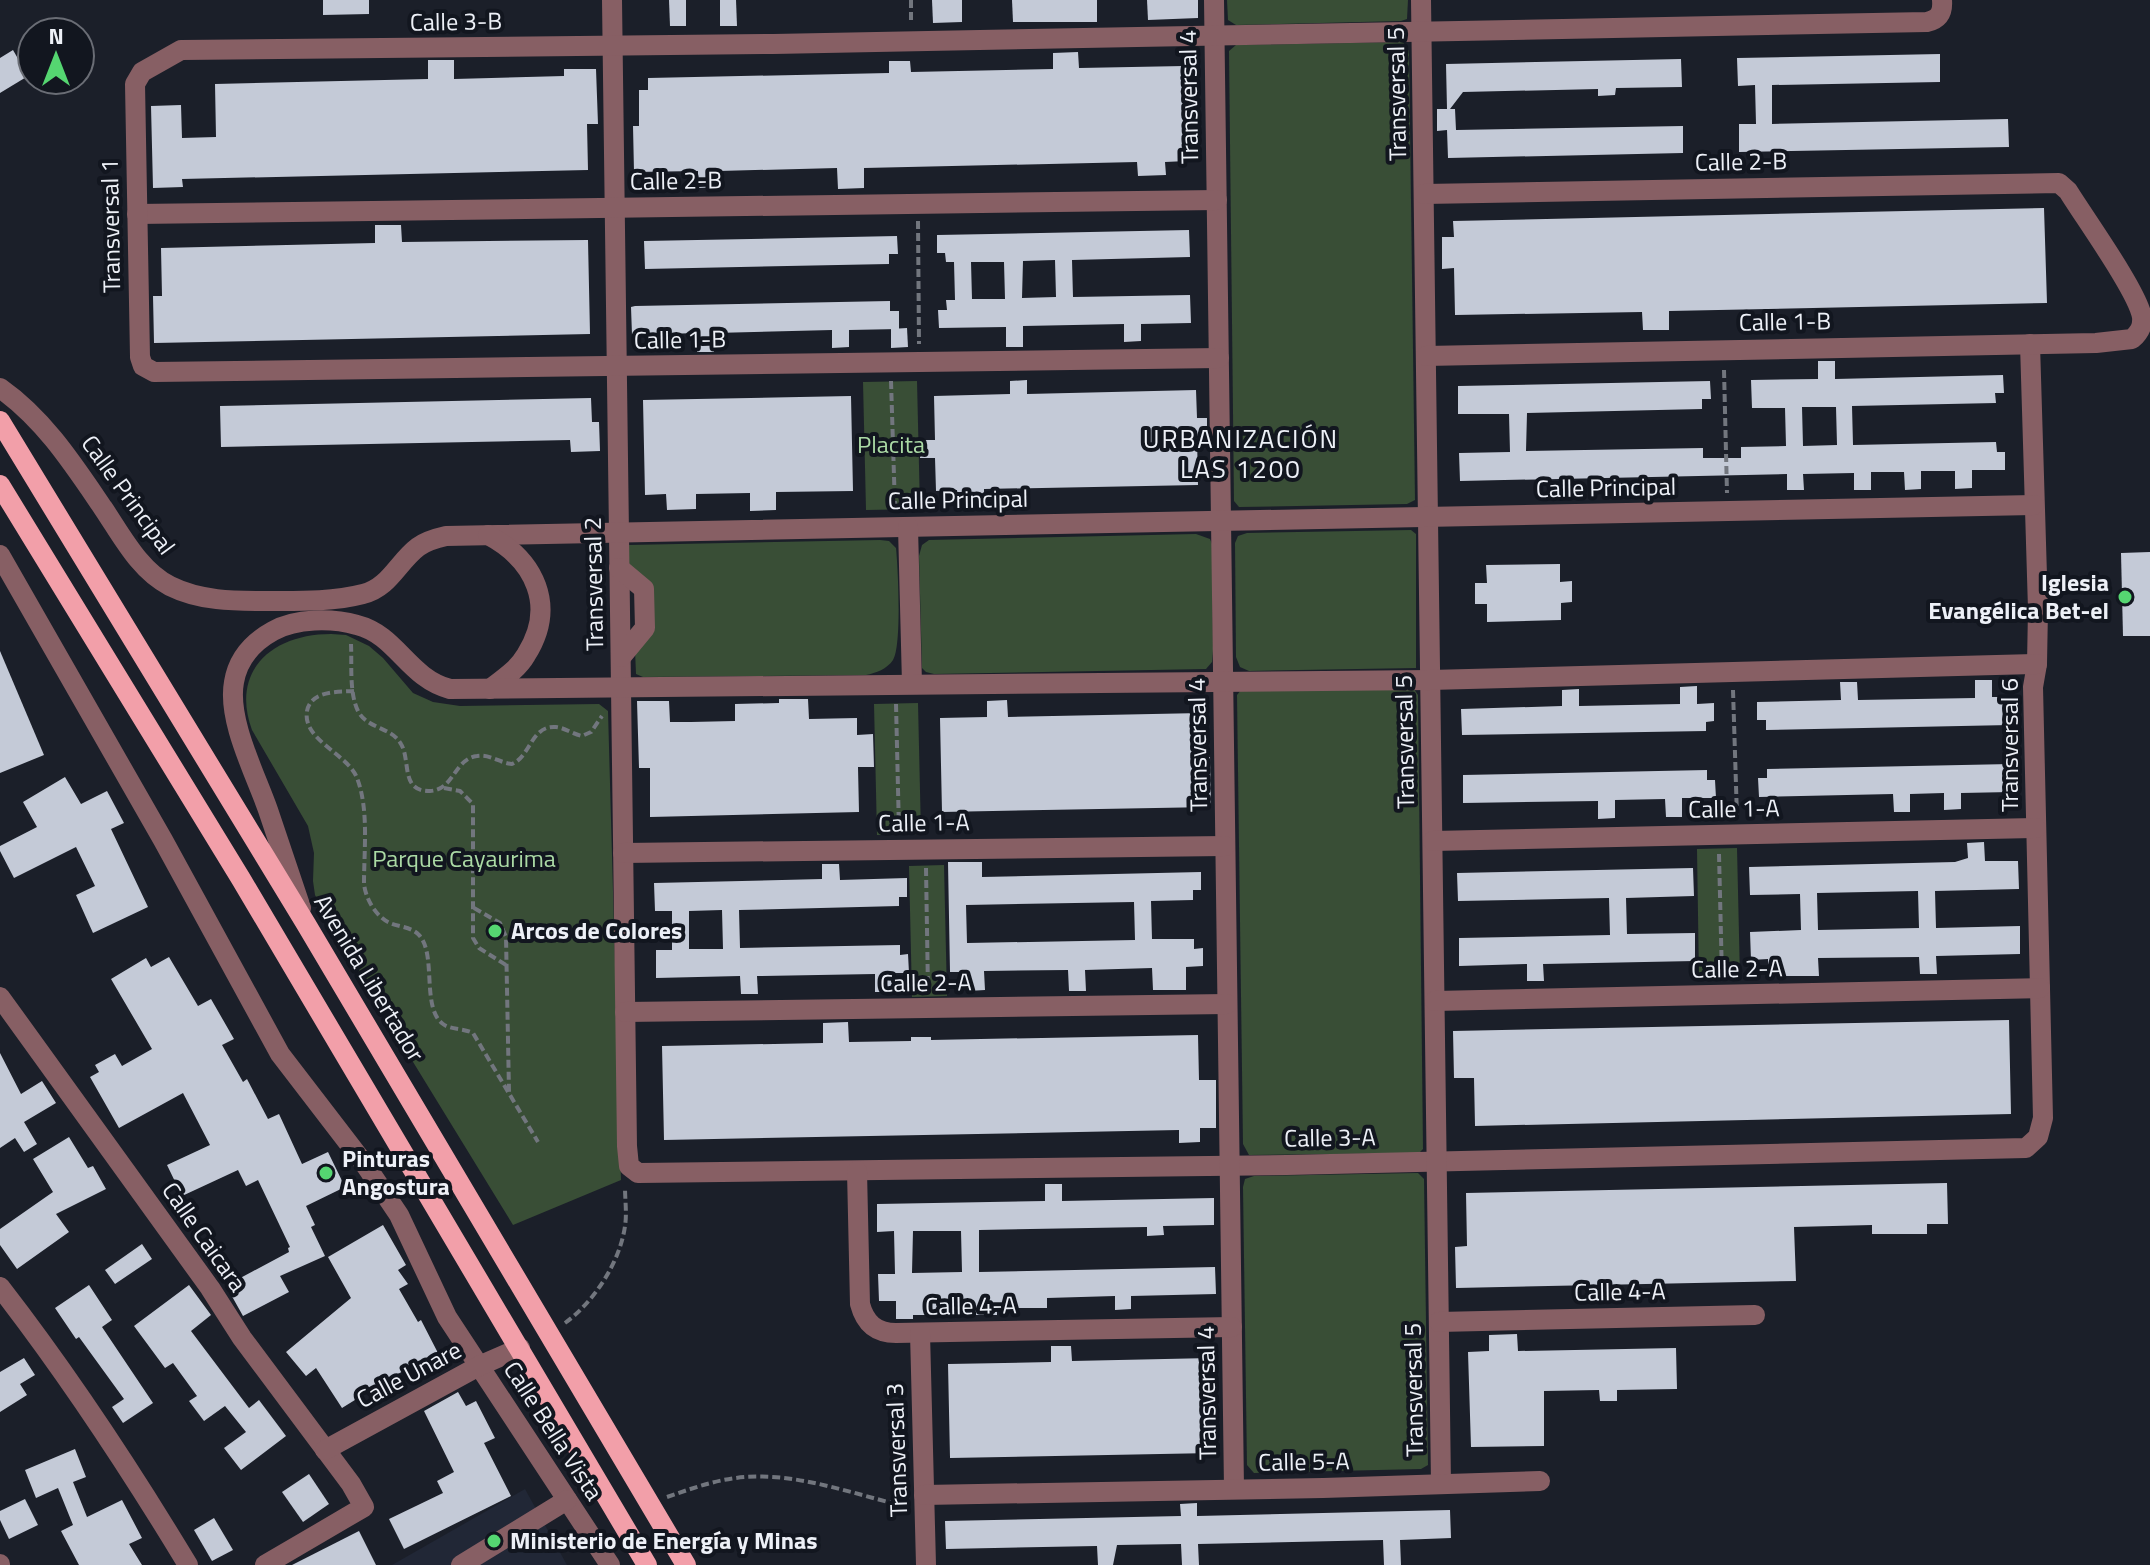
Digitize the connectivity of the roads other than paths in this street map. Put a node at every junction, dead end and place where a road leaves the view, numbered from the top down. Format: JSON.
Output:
{"nodes":[{"id":1,"x":612,"y":0,"type":"edge"},
{"id":2,"x":1214,"y":0,"type":"edge"},
{"id":3,"x":1421,"y":0,"type":"edge"},
{"id":4,"x":1941,"y":8,"type":"edge"},
{"id":5,"x":1422,"y":32,"type":"junction"},
{"id":6,"x":1215,"y":36,"type":"junction"},
{"id":7,"x":612,"y":46,"type":"junction"},
{"id":8,"x":135,"y":84,"type":"joint"},
{"id":9,"x":1424,"y":194,"type":"junction"},
{"id":10,"x":1217,"y":200,"type":"junction"},
{"id":11,"x":615,"y":208,"type":"junction"},
{"id":12,"x":137,"y":214,"type":"junction"},
{"id":13,"x":2140,"y":331,"type":"joint"},
{"id":14,"x":2030,"y":344,"type":"junction"},
{"id":15,"x":1426,"y":356,"type":"junction"},
{"id":16,"x":1219,"y":358,"type":"junction"},
{"id":17,"x":143,"y":366,"type":"joint"},
{"id":18,"x":617,"y":367,"type":"junction"},
{"id":19,"x":0,"y":388,"type":"edge"},
{"id":20,"x":0,"y":421,"type":"edge"},
{"id":21,"x":0,"y":485,"type":"edge"},
{"id":22,"x":2034,"y":505,"type":"junction"},
{"id":23,"x":1428,"y":517,"type":"junction"},
{"id":24,"x":1221,"y":521,"type":"junction"},
{"id":25,"x":902,"y":527,"type":"junction"},
{"id":26,"x":619,"y":532,"type":"junction"},
{"id":27,"x":488,"y":535,"type":"junction"},
{"id":28,"x":0,"y":555,"type":"edge"},
{"id":29,"x":2037,"y":664,"type":"junction"},
{"id":30,"x":1430,"y":680,"type":"junction"},
{"id":31,"x":1223,"y":682,"type":"junction"},
{"id":32,"x":904,"y":684,"type":"junction"},
{"id":33,"x":621,"y":687,"type":"junction"},
{"id":34,"x":490,"y":689,"type":"junction"},
{"id":35,"x":2036,"y":828,"type":"junction"},
{"id":36,"x":1433,"y":841,"type":"junction"},
{"id":37,"x":1225,"y":846,"type":"junction"},
{"id":38,"x":623,"y":853,"type":"junction"},
{"id":39,"x":306,"y":924,"type":"junction"},
{"id":40,"x":2040,"y":988,"type":"junction"},
{"id":41,"x":0,"y":997,"type":"edge"},
{"id":42,"x":1435,"y":1001,"type":"junction"},
{"id":43,"x":1227,"y":1004,"type":"junction"},
{"id":44,"x":625,"y":1012,"type":"junction"},
{"id":45,"x":2033,"y":1143,"type":"joint"},
{"id":46,"x":1437,"y":1162,"type":"junction"},
{"id":47,"x":629,"y":1166,"type":"joint"},
{"id":48,"x":1230,"y":1166,"type":"junction"},
{"id":49,"x":857,"y":1171,"type":"junction"},
{"id":50,"x":0,"y":1287,"type":"edge"},
{"id":51,"x":1755,"y":1315,"type":"dead end"},
{"id":52,"x":1439,"y":1322,"type":"junction"},
{"id":53,"x":1232,"y":1327,"type":"junction"},
{"id":54,"x":920,"y":1333,"type":"junction"},
{"id":55,"x":550,"y":1334,"type":"junction"},
{"id":56,"x":520,"y":1348,"type":"junction"},
{"id":57,"x":479,"y":1366,"type":"junction"},
{"id":58,"x":325,"y":1450,"type":"junction"},
{"id":59,"x":1540,"y":1481,"type":"dead end"},
{"id":60,"x":1441,"y":1484,"type":"junction"},
{"id":61,"x":1234,"y":1489,"type":"junction"},
{"id":62,"x":567,"y":1500,"type":"junction"},
{"id":63,"x":925,"y":1503,"type":"junction"},
{"id":64,"x":188,"y":1565,"type":"edge"},
{"id":65,"x":265,"y":1565,"type":"edge"},
{"id":66,"x":461,"y":1565,"type":"edge"},
{"id":67,"x":610,"y":1565,"type":"edge"},
{"id":68,"x":647,"y":1565,"type":"edge"},
{"id":69,"x":686,"y":1565,"type":"edge"},
{"id":70,"x":926,"y":1565,"type":"edge"}],
"edges":[{"from":1,"to":7,"type":"street","name":"Transversal 2"},
{"from":2,"to":6,"type":"street","name":"Transversal 4"},
{"from":3,"to":5,"type":"street","name":"Transversal 5"},
{"from":4,"to":5,"type":"street","name":"Calle 3-B"},
{"from":5,"to":6,"type":"street","name":"Calle 3-B"},
{"from":5,"to":9,"type":"street","name":"Transversal 5"},
{"from":6,"to":7,"type":"street","name":"Calle 3-B"},
{"from":6,"to":10,"type":"street","name":"Transversal 4"},
{"from":7,"to":8,"type":"street","name":"Calle 3-B"},
{"from":7,"to":11,"type":"street","name":"Transversal 2"},
{"from":8,"to":12,"type":"street","name":"Transversal 1"},
{"from":9,"to":13,"type":"street","name":"Calle 2-B"},
{"from":9,"to":15,"type":"street","name":"Transversal 5"},
{"from":10,"to":11,"type":"street","name":"Calle 2-B"},
{"from":10,"to":16,"type":"street","name":"Transversal 4"},
{"from":11,"to":12,"type":"street","name":"Calle 2-B"},
{"from":11,"to":18,"type":"street","name":"Transversal 2"},
{"from":12,"to":17,"type":"street","name":"Transversal 1"},
{"from":13,"to":14,"type":"street","name":"Calle 1-B"},
{"from":14,"to":15,"type":"street","name":"Calle 1-B"},
{"from":14,"to":22,"type":"street","name":"Transversal 6"},
{"from":15,"to":23,"type":"street","name":"Transversal 5"},
{"from":16,"to":18,"type":"street","name":"Calle 1-B"},
{"from":16,"to":24,"type":"street","name":"Transversal 4"},
{"from":17,"to":18,"type":"street","name":"Calle 1-B"},
{"from":18,"to":26,"type":"street","name":"Transversal 2"},
{"from":19,"to":27,"type":"street","name":"Calle Principal"},
{"from":20,"to":39,"type":"main road","name":"Avenida Libertador"},
{"from":21,"to":56,"type":"main road"},
{"from":22,"to":23,"type":"street","name":"Calle Principal"},
{"from":22,"to":29,"type":"street","name":"Transversal 6"},
{"from":23,"to":24,"type":"street","name":"Calle Principal"},
{"from":23,"to":30,"type":"street","name":"Transversal 5"},
{"from":24,"to":25,"type":"street","name":"Calle Principal"},
{"from":24,"to":31,"type":"street","name":"Transversal 4"},
{"from":25,"to":26,"type":"street","name":"Calle Principal"},
{"from":25,"to":32,"type":"street"},
{"from":26,"to":27,"type":"street","name":"Calle Principal"},
{"from":26,"to":33,"type":"street","name":"Transversal 2"},
{"from":27,"to":34,"type":"street"},
{"from":28,"to":57,"type":"street"},
{"from":29,"to":30,"type":"street"},
{"from":29,"to":35,"type":"street","name":"Transversal 6"},
{"from":30,"to":31,"type":"street"},
{"from":30,"to":36,"type":"street","name":"Transversal 5"},
{"from":31,"to":32,"type":"street"},
{"from":31,"to":37,"type":"street","name":"Transversal 4"},
{"from":32,"to":33,"type":"street"},
{"from":33,"to":34,"type":"street"},
{"from":33,"to":38,"type":"street","name":"Transversal 2"},
{"from":34,"to":39,"type":"street"},
{"from":35,"to":36,"type":"street","name":"Calle 1-A"},
{"from":35,"to":40,"type":"street","name":"Transversal 6"},
{"from":36,"to":42,"type":"street","name":"Transversal 5"},
{"from":37,"to":38,"type":"street","name":"Calle 1-A"},
{"from":37,"to":43,"type":"street","name":"Transversal 4"},
{"from":38,"to":44,"type":"street","name":"Transversal 2"},
{"from":39,"to":55,"type":"main road","name":"Avenida Libertador"},
{"from":40,"to":42,"type":"street","name":"Calle 2-A"},
{"from":40,"to":45,"type":"street","name":"Transversal 6"},
{"from":41,"to":58,"type":"street","name":"Calle Caicara"},
{"from":42,"to":46,"type":"street","name":"Transversal 5"},
{"from":43,"to":44,"type":"street","name":"Calle 2-A"},
{"from":43,"to":48,"type":"street","name":"Transversal 4"},
{"from":44,"to":47,"type":"street","name":"Transversal 2"},
{"from":45,"to":46,"type":"street","name":"Calle 3-A"},
{"from":46,"to":48,"type":"street","name":"Calle 3-A"},
{"from":46,"to":52,"type":"street","name":"Transversal 5"},
{"from":47,"to":49,"type":"street","name":"Calle 3-A"},
{"from":48,"to":49,"type":"street","name":"Calle 3-A"},
{"from":48,"to":53,"type":"street","name":"Transversal 4"},
{"from":49,"to":54,"type":"street","name":"Calle 4-A"},
{"from":50,"to":64,"type":"street"},
{"from":51,"to":52,"type":"street","name":"Calle 4-A"},
{"from":52,"to":60,"type":"street","name":"Transversal 5"},
{"from":53,"to":54,"type":"street","name":"Calle 4-A"},
{"from":53,"to":61,"type":"street","name":"Transversal 4"},
{"from":54,"to":63,"type":"street","name":"Transversal 3"},
{"from":55,"to":56,"type":"main road"},
{"from":55,"to":69,"type":"main road","name":"Avenida Libertador"},
{"from":56,"to":57,"type":"street","name":"Calle Unare"},
{"from":56,"to":68,"type":"main road"},
{"from":57,"to":58,"type":"street","name":"Calle Unare"},
{"from":57,"to":62,"type":"street","name":"Calle Bella Vista"},
{"from":58,"to":65,"type":"street","name":"Calle Caicara"},
{"from":59,"to":60,"type":"street","name":"Calle 5-A"},
{"from":60,"to":61,"type":"street","name":"Calle 5-A"},
{"from":61,"to":63,"type":"street","name":"Calle 5-A"},
{"from":62,"to":66,"type":"street"},
{"from":62,"to":67,"type":"street","name":"Calle Bella Vista"},
{"from":63,"to":70,"type":"street","name":"Transversal 3"}]}
